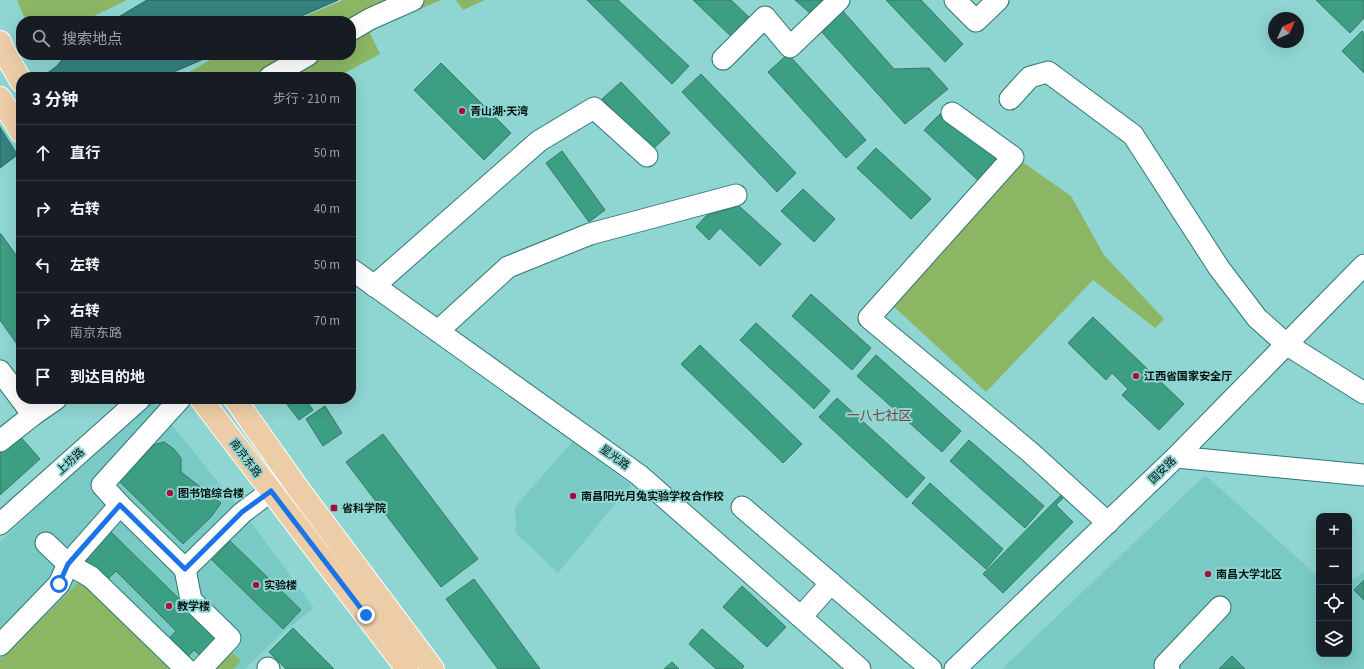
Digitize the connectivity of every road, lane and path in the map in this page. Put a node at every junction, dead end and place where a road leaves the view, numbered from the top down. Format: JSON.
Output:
{"nodes":[{"id":1,"x":413,"y":0,"type":"edge"},
{"id":2,"x":839,"y":0,"type":"edge"},
{"id":3,"x":955,"y":0,"type":"edge"},
{"id":4,"x":998,"y":0,"type":"edge"},
{"id":5,"x":356,"y":27,"type":"edge"},
{"id":6,"x":0,"y":42,"type":"edge"},
{"id":7,"x":724,"y":59,"type":"dead end"},
{"id":8,"x":299,"y":60,"type":"edge"},
{"id":9,"x":16,"y":72,"type":"edge"},
{"id":10,"x":279,"y":72,"type":"edge"},
{"id":11,"x":0,"y":98,"type":"edge"},
{"id":12,"x":1010,"y":99,"type":"dead end"},
{"id":13,"x":952,"y":113,"type":"dead end"},
{"id":14,"x":16,"y":124,"type":"edge"},
{"id":15,"x":647,"y":156,"type":"dead end"},
{"id":16,"x":736,"y":195,"type":"dead end"},
{"id":17,"x":1364,"y":265,"type":"edge"},
{"id":18,"x":358,"y":277,"type":"edge"},
{"id":19,"x":438,"y":331,"type":"junction"},
{"id":20,"x":1286,"y":344,"type":"junction"},
{"id":21,"x":0,"y":371,"type":"edge"},
{"id":22,"x":16,"y":392,"type":"edge"},
{"id":23,"x":1364,"y":393,"type":"edge"},
{"id":24,"x":25,"y":404,"type":"edge"},
{"id":25,"x":134,"y":404,"type":"edge"},
{"id":26,"x":175,"y":404,"type":"edge"},
{"id":27,"x":205,"y":404,"type":"edge"},
{"id":28,"x":238,"y":404,"type":"edge"},
{"id":29,"x":0,"y":441,"type":"edge"},
{"id":30,"x":1176,"y":457,"type":"junction"},
{"id":31,"x":1364,"y":475,"type":"edge"},
{"id":32,"x":271,"y":491,"type":"junction"},
{"id":33,"x":120,"y":505,"type":"junction"},
{"id":34,"x":742,"y":507,"type":"dead end"},
{"id":35,"x":1108,"y":522,"type":"junction"},
{"id":36,"x":0,"y":524,"type":"edge"},
{"id":37,"x":46,"y":544,"type":"dead end"},
{"id":38,"x":68,"y":564,"type":"junction"},
{"id":39,"x":185,"y":569,"type":"junction"},
{"id":40,"x":831,"y":583,"type":"junction"},
{"id":41,"x":1220,"y":608,"type":"dead end"},
{"id":42,"x":801,"y":617,"type":"junction"},
{"id":43,"x":0,"y":646,"type":"edge"},
{"id":44,"x":186,"y":669,"type":"edge"},
{"id":45,"x":201,"y":669,"type":"edge"},
{"id":46,"x":407,"y":669,"type":"edge"},
{"id":47,"x":433,"y":669,"type":"edge"},
{"id":48,"x":860,"y":669,"type":"edge"},
{"id":49,"x":931,"y":669,"type":"edge"},
{"id":50,"x":955,"y":669,"type":"edge"},
{"id":51,"x":1170,"y":669,"type":"edge"}],
"edges":[{"from":1,"to":5,"type":"street"},
{"from":2,"to":7,"type":"street"},
{"from":3,"to":4,"type":"street"},
{"from":6,"to":9,"type":"main road"},
{"from":8,"to":10,"type":"street"},
{"from":11,"to":14,"type":"main road"},
{"from":12,"to":20,"type":"street"},
{"from":13,"to":35,"type":"street"},
{"from":15,"to":18,"type":"street"},
{"from":16,"to":19,"type":"street"},
{"from":17,"to":20,"type":"street","name":"国安路"},
{"from":18,"to":19,"type":"street","name":"星光路"},
{"from":19,"to":42,"type":"street","name":"星光路"},
{"from":20,"to":23,"type":"street"},
{"from":20,"to":30,"type":"street","name":"国安路"},
{"from":21,"to":22,"type":"street"},
{"from":24,"to":29,"type":"street"},
{"from":25,"to":36,"type":"street","name":"上坊路"},
{"from":26,"to":33,"type":"street"},
{"from":27,"to":32,"type":"main road","name":"南京东路"},
{"from":28,"to":47,"type":"main road"},
{"from":30,"to":31,"type":"street"},
{"from":30,"to":35,"type":"street","name":"国安路"},
{"from":32,"to":39,"type":"street"},
{"from":32,"to":46,"type":"main road","name":"南京东路"},
{"from":33,"to":38,"type":"street"},
{"from":33,"to":39,"type":"street"},
{"from":34,"to":40,"type":"street"},
{"from":35,"to":50,"type":"street","name":"国安路"},
{"from":37,"to":38,"type":"street"},
{"from":38,"to":43,"type":"street"},
{"from":38,"to":44,"type":"street"},
{"from":39,"to":45,"type":"street"},
{"from":40,"to":42,"type":"street"},
{"from":40,"to":49,"type":"street"},
{"from":41,"to":51,"type":"street"},
{"from":42,"to":48,"type":"street","name":"星光路"}]}
